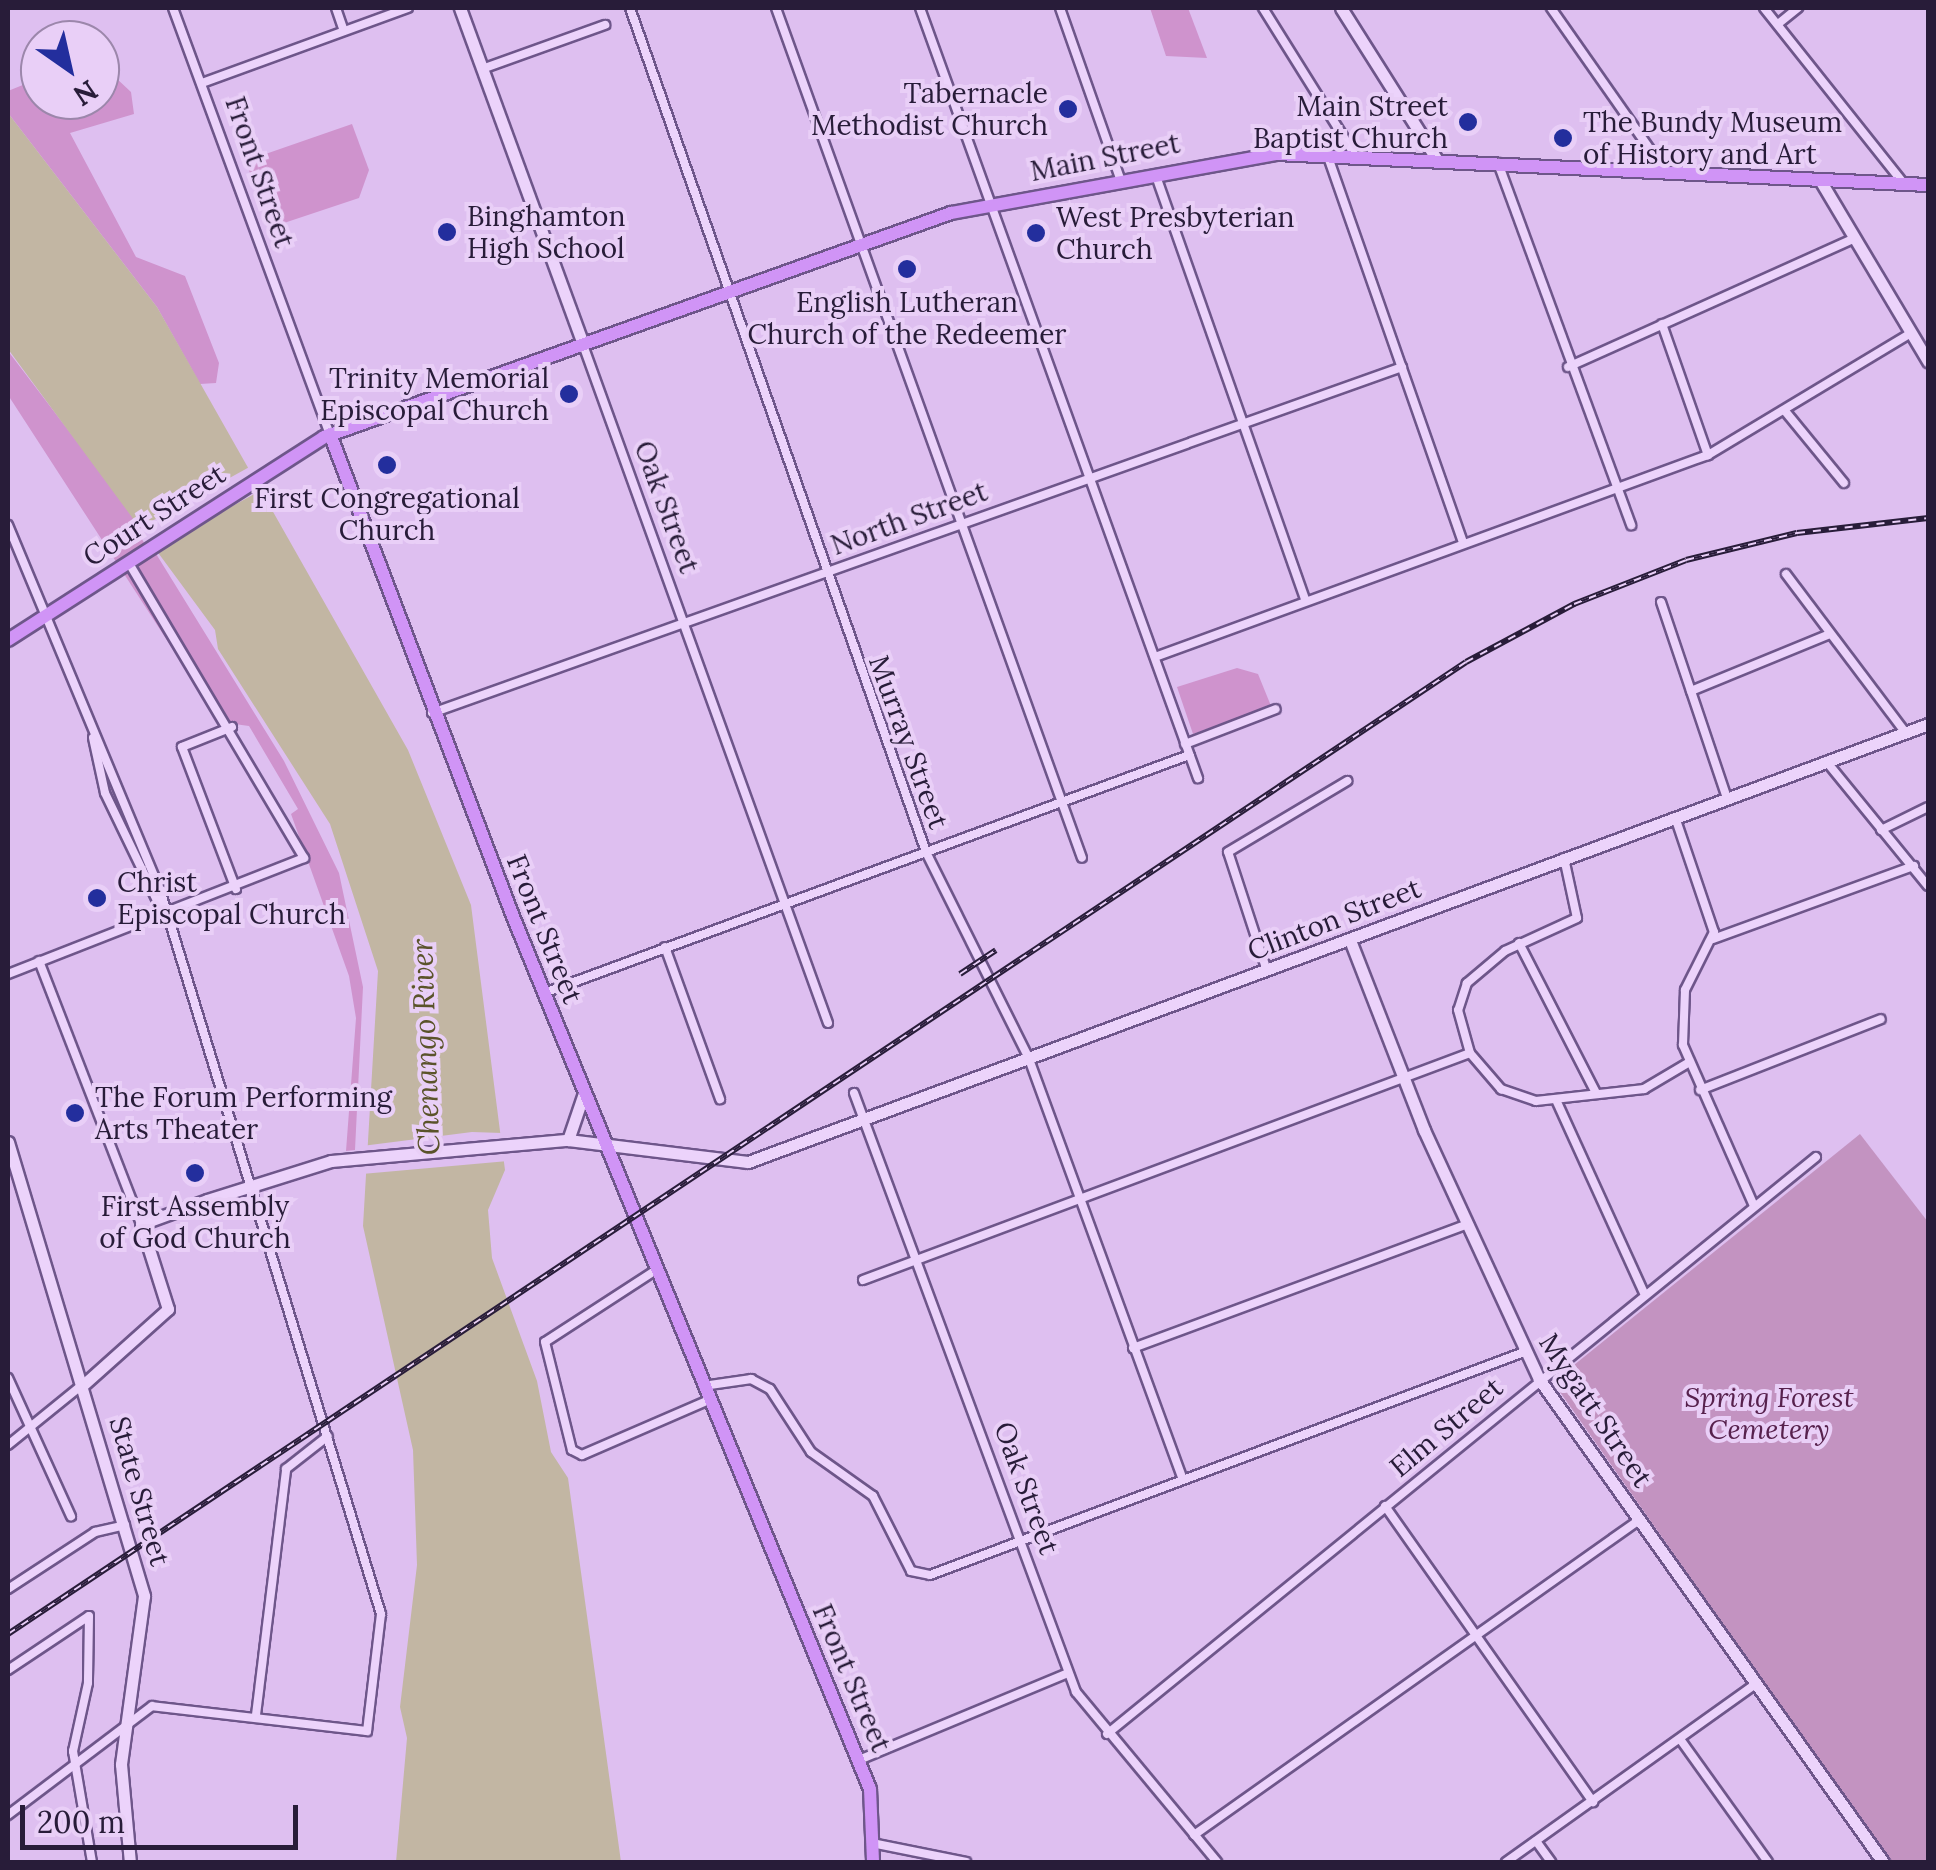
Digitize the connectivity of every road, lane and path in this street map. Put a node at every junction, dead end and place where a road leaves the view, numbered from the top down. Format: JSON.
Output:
{"nodes":[{"id":1,"x":173,"y":8,"type":"edge"},
{"id":2,"x":336,"y":8,"type":"edge"},
{"id":3,"x":408,"y":8,"type":"edge"},
{"id":4,"x":460,"y":8,"type":"edge"},
{"id":5,"x":630,"y":8,"type":"edge"},
{"id":6,"x":776,"y":8,"type":"edge"},
{"id":7,"x":920,"y":8,"type":"edge"},
{"id":8,"x":1060,"y":8,"type":"edge"},
{"id":9,"x":1263,"y":8,"type":"edge"},
{"id":10,"x":1340,"y":8,"type":"edge"},
{"id":11,"x":1551,"y":8,"type":"edge"},
{"id":12,"x":1764,"y":8,"type":"edge"},
{"id":13,"x":1798,"y":8,"type":"edge"},
{"id":14,"x":1778,"y":24,"type":"junction"},
{"id":15,"x":606,"y":25,"type":"dead end"},
{"id":16,"x":344,"y":31,"type":"junction"},
{"id":17,"x":482,"y":69,"type":"junction"},
{"id":18,"x":202,"y":82,"type":"junction"},
{"id":19,"x":1327,"y":154,"type":"junction"},
{"id":20,"x":1355,"y":155,"type":"junction"},
{"id":21,"x":1437,"y":160,"type":"junction"},
{"id":22,"x":1498,"y":164,"type":"junction"},
{"id":23,"x":1154,"y":172,"type":"junction"},
{"id":24,"x":1666,"y":173,"type":"junction"},
{"id":25,"x":1120,"y":178,"type":"junction"},
{"id":26,"x":1820,"y":180,"type":"junction"},
{"id":27,"x":1904,"y":184,"type":"junction"},
{"id":28,"x":1928,"y":185,"type":"edge"},
{"id":29,"x":991,"y":204,"type":"junction"},
{"id":30,"x":1855,"y":238,"type":"junction"},
{"id":31,"x":860,"y":241,"type":"junction"},
{"id":32,"x":727,"y":289,"type":"junction"},
{"id":33,"x":1662,"y":324,"type":"junction"},
{"id":34,"x":1911,"y":333,"type":"junction"},
{"id":35,"x":582,"y":342,"type":"junction"},
{"id":36,"x":1928,"y":361,"type":"edge"},
{"id":37,"x":1568,"y":366,"type":"junction"},
{"id":38,"x":1402,"y":367,"type":"junction"},
{"id":39,"x":1785,"y":411,"type":"junction"},
{"id":40,"x":1243,"y":420,"type":"junction"},
{"id":41,"x":330,"y":434,"type":"junction"},
{"id":42,"x":1708,"y":454,"type":"junction"},
{"id":43,"x":1091,"y":477,"type":"junction"},
{"id":44,"x":1844,"y":483,"type":"dead end"},
{"id":45,"x":1616,"y":488,"type":"junction"},
{"id":46,"x":962,"y":523,"type":"junction"},
{"id":47,"x":8,"y":525,"type":"edge"},
{"id":48,"x":1631,"y":525,"type":"dead end"},
{"id":49,"x":1463,"y":543,"type":"junction"},
{"id":50,"x":133,"y":559,"type":"junction"},
{"id":51,"x":825,"y":573,"type":"junction"},
{"id":52,"x":1786,"y":574,"type":"dead end"},
{"id":53,"x":1306,"y":600,"type":"junction"},
{"id":54,"x":1661,"y":602,"type":"dead end"},
{"id":55,"x":46,"y":616,"type":"junction"},
{"id":56,"x":683,"y":624,"type":"junction"},
{"id":57,"x":1830,"y":634,"type":"junction"},
{"id":58,"x":8,"y":640,"type":"edge"},
{"id":59,"x":1155,"y":657,"type":"junction"},
{"id":60,"x":1690,"y":692,"type":"junction"},
{"id":61,"x":1276,"y":710,"type":"dead end"},
{"id":62,"x":432,"y":713,"type":"junction"},
{"id":63,"x":1928,"y":724,"type":"edge"},
{"id":64,"x":232,"y":727,"type":"junction"},
{"id":65,"x":1905,"y":732,"type":"junction"},
{"id":66,"x":93,"y":734,"type":"junction"},
{"id":67,"x":1185,"y":744,"type":"junction"},
{"id":68,"x":1189,"y":755,"type":"junction"},
{"id":69,"x":1826,"y":761,"type":"junction"},
{"id":70,"x":1198,"y":778,"type":"dead end"},
{"id":71,"x":1347,"y":781,"type":"dead end"},
{"id":72,"x":1726,"y":798,"type":"junction"},
{"id":73,"x":1061,"y":801,"type":"junction"},
{"id":74,"x":1928,"y":807,"type":"edge"},
{"id":75,"x":1675,"y":817,"type":"junction"},
{"id":76,"x":1881,"y":830,"type":"junction"},
{"id":77,"x":926,"y":852,"type":"junction"},
{"id":78,"x":1082,"y":858,"type":"dead end"},
{"id":79,"x":1564,"y":858,"type":"junction"},
{"id":80,"x":1914,"y":866,"type":"junction"},
{"id":81,"x":1928,"y":886,"type":"edge"},
{"id":82,"x":236,"y":888,"type":"junction"},
{"id":83,"x":785,"y":904,"type":"junction"},
{"id":84,"x":162,"y":913,"type":"junction"},
{"id":85,"x":1350,"y":940,"type":"junction"},
{"id":86,"x":1713,"y":940,"type":"junction"},
{"id":87,"x":1519,"y":943,"type":"junction"},
{"id":88,"x":665,"y":947,"type":"junction"},
{"id":89,"x":39,"y":961,"type":"junction"},
{"id":90,"x":1267,"y":971,"type":"junction"},
{"id":91,"x":8,"y":974,"type":"edge"},
{"id":92,"x":544,"y":993,"type":"junction"},
{"id":93,"x":1880,"y":1019,"type":"dead end"},
{"id":94,"x":828,"y":1023,"type":"dead end"},
{"id":95,"x":1470,"y":1053,"type":"junction"},
{"id":96,"x":1029,"y":1059,"type":"junction"},
{"id":97,"x":1688,"y":1063,"type":"junction"},
{"id":98,"x":1402,"y":1078,"type":"junction"},
{"id":99,"x":1700,"y":1090,"type":"junction"},
{"id":100,"x":1596,"y":1092,"type":"junction"},
{"id":101,"x":584,"y":1093,"type":"junction"},
{"id":102,"x":854,"y":1093,"type":"dead end"},
{"id":103,"x":720,"y":1099,"type":"dead end"},
{"id":104,"x":1557,"y":1102,"type":"junction"},
{"id":105,"x":864,"y":1120,"type":"junction"},
{"id":106,"x":602,"y":1138,"type":"junction"},
{"id":107,"x":568,"y":1140,"type":"junction"},
{"id":108,"x":8,"y":1142,"type":"edge"},
{"id":109,"x":1816,"y":1157,"type":"dead end"},
{"id":110,"x":252,"y":1184,"type":"junction"},
{"id":111,"x":1078,"y":1199,"type":"junction"},
{"id":112,"x":1754,"y":1206,"type":"junction"},
{"id":113,"x":141,"y":1224,"type":"junction"},
{"id":114,"x":1466,"y":1225,"type":"junction"},
{"id":115,"x":916,"y":1260,"type":"junction"},
{"id":116,"x":656,"y":1270,"type":"junction"},
{"id":117,"x":864,"y":1280,"type":"dead end"},
{"id":118,"x":1645,"y":1295,"type":"junction"},
{"id":119,"x":1134,"y":1348,"type":"junction"},
{"id":120,"x":1524,"y":1352,"type":"junction"},
{"id":121,"x":8,"y":1378,"type":"edge"},
{"id":122,"x":1539,"y":1379,"type":"junction"},
{"id":123,"x":82,"y":1384,"type":"junction"},
{"id":124,"x":703,"y":1386,"type":"junction"},
{"id":125,"x":709,"y":1400,"type":"junction"},
{"id":126,"x":29,"y":1427,"type":"junction"},
{"id":127,"x":328,"y":1436,"type":"junction"},
{"id":128,"x":8,"y":1445,"type":"edge"},
{"id":129,"x":1182,"y":1478,"type":"junction"},
{"id":130,"x":1385,"y":1506,"type":"junction"},
{"id":131,"x":71,"y":1516,"type":"dead end"},
{"id":132,"x":1638,"y":1520,"type":"junction"},
{"id":133,"x":125,"y":1525,"type":"junction"},
{"id":134,"x":1019,"y":1540,"type":"junction"},
{"id":135,"x":8,"y":1589,"type":"edge"},
{"id":136,"x":1477,"y":1635,"type":"junction"},
{"id":137,"x":8,"y":1670,"type":"edge"},
{"id":138,"x":1068,"y":1673,"type":"junction"},
{"id":139,"x":1756,"y":1684,"type":"junction"},
{"id":140,"x":256,"y":1715,"type":"junction"},
{"id":141,"x":128,"y":1720,"type":"junction"},
{"id":142,"x":1108,"y":1734,"type":"junction"},
{"id":143,"x":1680,"y":1739,"type":"junction"},
{"id":144,"x":859,"y":1760,"type":"junction"},
{"id":145,"x":74,"y":1762,"type":"junction"},
{"id":146,"x":1593,"y":1802,"type":"junction"},
{"id":147,"x":8,"y":1815,"type":"edge"},
{"id":148,"x":1194,"y":1835,"type":"junction"},
{"id":149,"x":1536,"y":1841,"type":"junction"},
{"id":150,"x":877,"y":1844,"type":"junction"},
{"id":151,"x":92,"y":1862,"type":"edge"},
{"id":152,"x":130,"y":1862,"type":"edge"},
{"id":153,"x":873,"y":1862,"type":"edge"},
{"id":154,"x":966,"y":1862,"type":"edge"},
{"id":155,"x":1217,"y":1862,"type":"edge"},
{"id":156,"x":1506,"y":1862,"type":"edge"},
{"id":157,"x":1551,"y":1862,"type":"edge"},
{"id":158,"x":1768,"y":1862,"type":"edge"},
{"id":159,"x":1883,"y":1862,"type":"edge"}],
"edges":[{"from":1,"to":18,"type":"street","name":"Front Street"},
{"from":2,"to":16,"type":"street"},
{"from":3,"to":16,"type":"street"},
{"from":4,"to":17,"type":"street","name":"Oak Street"},
{"from":5,"to":32,"type":"street","name":"Murray Street"},
{"from":6,"to":31,"type":"street"},
{"from":7,"to":29,"type":"street"},
{"from":8,"to":25,"type":"street"},
{"from":9,"to":20,"type":"street"},
{"from":10,"to":21,"type":"street"},
{"from":11,"to":24,"type":"street"},
{"from":12,"to":14,"type":"street"},
{"from":13,"to":14,"type":"street"},
{"from":14,"to":27,"type":"street"},
{"from":15,"to":17,"type":"street"},
{"from":16,"to":18,"type":"street"},
{"from":17,"to":35,"type":"street","name":"Oak Street"},
{"from":18,"to":41,"type":"street","name":"Front Street"},
{"from":19,"to":20,"type":"main road","name":"Main Street"},
{"from":19,"to":23,"type":"main road","name":"Main Street"},
{"from":19,"to":38,"type":"street"},
{"from":20,"to":21,"type":"main road","name":"Main Street"},
{"from":21,"to":22,"type":"main road","name":"Main Street"},
{"from":22,"to":24,"type":"main road","name":"Main Street"},
{"from":22,"to":37,"type":"street"},
{"from":23,"to":25,"type":"main road","name":"Main Street"},
{"from":23,"to":40,"type":"street"},
{"from":24,"to":26,"type":"main road","name":"Main Street"},
{"from":25,"to":29,"type":"main road","name":"Main Street"},
{"from":26,"to":27,"type":"main road","name":"Main Street"},
{"from":26,"to":30,"type":"street"},
{"from":27,"to":28,"type":"main road","name":"Main Street"},
{"from":29,"to":31,"type":"main road","name":"Main Street"},
{"from":29,"to":43,"type":"street"},
{"from":30,"to":33,"type":"street"},
{"from":30,"to":34,"type":"street"},
{"from":31,"to":32,"type":"main road","name":"Main Street"},
{"from":31,"to":46,"type":"street"},
{"from":32,"to":35,"type":"main road","name":"Main Street"},
{"from":32,"to":51,"type":"street","name":"Murray Street"},
{"from":33,"to":37,"type":"street"},
{"from":33,"to":42,"type":"street"},
{"from":34,"to":36,"type":"street"},
{"from":34,"to":39,"type":"street"},
{"from":35,"to":41,"type":"main road","name":"Main Street"},
{"from":35,"to":56,"type":"street","name":"Oak Street"},
{"from":37,"to":45,"type":"street"},
{"from":38,"to":40,"type":"street","name":"North Street"},
{"from":38,"to":49,"type":"street"},
{"from":39,"to":42,"type":"street"},
{"from":39,"to":44,"type":"street"},
{"from":40,"to":43,"type":"street","name":"North Street"},
{"from":40,"to":53,"type":"street"},
{"from":41,"to":50,"type":"main road","name":"Court Street"},
{"from":41,"to":62,"type":"main road","name":"Front Street"},
{"from":42,"to":45,"type":"street"},
{"from":43,"to":46,"type":"street","name":"North Street"},
{"from":43,"to":59,"type":"street"},
{"from":45,"to":48,"type":"street"},
{"from":45,"to":49,"type":"street"},
{"from":46,"to":51,"type":"street","name":"North Street"},
{"from":46,"to":73,"type":"street"},
{"from":47,"to":55,"type":"street"},
{"from":49,"to":53,"type":"street"},
{"from":50,"to":55,"type":"main road","name":"Court Street"},
{"from":50,"to":64,"type":"street"},
{"from":51,"to":56,"type":"street","name":"North Street"},
{"from":51,"to":77,"type":"street","name":"Murray Street"},
{"from":52,"to":57,"type":"street"},
{"from":53,"to":59,"type":"street"},
{"from":54,"to":60,"type":"street"},
{"from":55,"to":58,"type":"main road","name":"Court Street"},
{"from":55,"to":66,"type":"street"},
{"from":56,"to":62,"type":"street","name":"North Street"},
{"from":56,"to":83,"type":"street","name":"Oak Street"},
{"from":57,"to":60,"type":"street"},
{"from":57,"to":65,"type":"street"},
{"from":59,"to":67,"type":"street"},
{"from":60,"to":72,"type":"street"},
{"from":61,"to":67,"type":"street"},
{"from":62,"to":92,"type":"main road","name":"Front Street"},
{"from":63,"to":65,"type":"street","name":"Clinton Street"},
{"from":64,"to":82,"type":"street"},
{"from":64,"to":82,"type":"street"},
{"from":65,"to":69,"type":"street","name":"Clinton Street"},
{"from":66,"to":84,"type":"street"},
{"from":66,"to":84,"type":"street"},
{"from":67,"to":68,"type":"street"},
{"from":68,"to":70,"type":"street"},
{"from":68,"to":73,"type":"street"},
{"from":69,"to":72,"type":"street","name":"Clinton Street"},
{"from":69,"to":76,"type":"street"},
{"from":71,"to":90,"type":"street"},
{"from":72,"to":75,"type":"street","name":"Clinton Street"},
{"from":73,"to":77,"type":"street"},
{"from":73,"to":78,"type":"street"},
{"from":74,"to":76,"type":"street"},
{"from":75,"to":79,"type":"street","name":"Clinton Street"},
{"from":75,"to":86,"type":"street"},
{"from":76,"to":80,"type":"street"},
{"from":77,"to":83,"type":"street"},
{"from":77,"to":96,"type":"street","name":"Murray Street"},
{"from":79,"to":85,"type":"street","name":"Clinton Street"},
{"from":79,"to":87,"type":"street"},
{"from":80,"to":81,"type":"street"},
{"from":80,"to":86,"type":"street"},
{"from":82,"to":84,"type":"street"},
{"from":83,"to":88,"type":"street"},
{"from":83,"to":94,"type":"street","name":"Oak Street"},
{"from":84,"to":89,"type":"street"},
{"from":84,"to":110,"type":"street"},
{"from":85,"to":90,"type":"street","name":"Clinton Street"},
{"from":85,"to":98,"type":"street","name":"Mygatt Street"},
{"from":86,"to":97,"type":"street"},
{"from":87,"to":95,"type":"street"},
{"from":87,"to":100,"type":"street"},
{"from":88,"to":92,"type":"street"},
{"from":88,"to":103,"type":"street"},
{"from":89,"to":91,"type":"street"},
{"from":89,"to":113,"type":"street"},
{"from":90,"to":96,"type":"street","name":"Clinton Street"},
{"from":92,"to":101,"type":"main road","name":"Front Street"},
{"from":93,"to":99,"type":"street"},
{"from":95,"to":98,"type":"street"},
{"from":95,"to":104,"type":"street"},
{"from":96,"to":105,"type":"street","name":"Clinton Street"},
{"from":96,"to":111,"type":"street","name":"Murray Street"},
{"from":97,"to":99,"type":"street"},
{"from":97,"to":100,"type":"street"},
{"from":98,"to":111,"type":"street"},
{"from":98,"to":114,"type":"street","name":"Mygatt Street"},
{"from":99,"to":112,"type":"street"},
{"from":100,"to":104,"type":"street"},
{"from":101,"to":106,"type":"main road","name":"Front Street"},
{"from":101,"to":107,"type":"street"},
{"from":102,"to":105,"type":"street","name":"Oak Street"},
{"from":104,"to":118,"type":"street"},
{"from":105,"to":106,"type":"street","name":"Clinton Street"},
{"from":105,"to":115,"type":"street","name":"Oak Street"},
{"from":106,"to":107,"type":"street","name":"Clinton Street"},
{"from":106,"to":116,"type":"main road","name":"Front Street"},
{"from":107,"to":110,"type":"street","name":"Clinton Street"},
{"from":108,"to":123,"type":"street","name":"State Street"},
{"from":109,"to":112,"type":"street","name":"Elm Street"},
{"from":110,"to":113,"type":"street","name":"Clinton Street"},
{"from":110,"to":127,"type":"street"},
{"from":111,"to":115,"type":"street"},
{"from":111,"to":119,"type":"street","name":"Murray Street"},
{"from":112,"to":118,"type":"street","name":"Elm Street"},
{"from":113,"to":123,"type":"street"},
{"from":114,"to":119,"type":"street"},
{"from":114,"to":120,"type":"street","name":"Mygatt Street"},
{"from":115,"to":117,"type":"street"},
{"from":115,"to":134,"type":"street","name":"Oak Street"},
{"from":116,"to":124,"type":"main road","name":"Front Street"},
{"from":116,"to":125,"type":"street"},
{"from":118,"to":122,"type":"street","name":"Elm Street"},
{"from":119,"to":129,"type":"street","name":"Murray Street"},
{"from":120,"to":122,"type":"street","name":"Mygatt Street"},
{"from":120,"to":129,"type":"street"},
{"from":121,"to":126,"type":"street"},
{"from":122,"to":130,"type":"street","name":"Elm Street"},
{"from":122,"to":132,"type":"street","name":"Mygatt Street"},
{"from":123,"to":126,"type":"street"},
{"from":123,"to":133,"type":"street","name":"State Street"},
{"from":124,"to":125,"type":"main road","name":"Front Street"},
{"from":124,"to":134,"type":"street"},
{"from":125,"to":144,"type":"main road","name":"Front Street"},
{"from":126,"to":128,"type":"street"},
{"from":126,"to":131,"type":"street"},
{"from":127,"to":140,"type":"street"},
{"from":127,"to":140,"type":"street"},
{"from":129,"to":134,"type":"street"},
{"from":130,"to":136,"type":"street"},
{"from":130,"to":142,"type":"street","name":"Elm Street"},
{"from":132,"to":136,"type":"street"},
{"from":132,"to":139,"type":"street","name":"Mygatt Street"},
{"from":133,"to":135,"type":"street"},
{"from":133,"to":141,"type":"street","name":"State Street"},
{"from":134,"to":138,"type":"street","name":"Oak Street"},
{"from":136,"to":146,"type":"street"},
{"from":136,"to":148,"type":"street"},
{"from":137,"to":145,"type":"street"},
{"from":138,"to":142,"type":"street","name":"Oak Street"},
{"from":138,"to":144,"type":"street"},
{"from":139,"to":143,"type":"street"},
{"from":139,"to":159,"type":"street","name":"Mygatt Street"},
{"from":140,"to":141,"type":"street"},
{"from":141,"to":145,"type":"street"},
{"from":141,"to":152,"type":"street","name":"State Street"},
{"from":142,"to":148,"type":"street","name":"Oak Street"},
{"from":143,"to":146,"type":"street"},
{"from":143,"to":158,"type":"street"},
{"from":144,"to":150,"type":"main road","name":"Front Street"},
{"from":145,"to":147,"type":"street"},
{"from":145,"to":151,"type":"street"},
{"from":146,"to":149,"type":"street"},
{"from":148,"to":155,"type":"street","name":"Oak Street"},
{"from":149,"to":156,"type":"street"},
{"from":149,"to":157,"type":"street"},
{"from":150,"to":153,"type":"main road","name":"Front Street"},
{"from":150,"to":154,"type":"street"}]}
